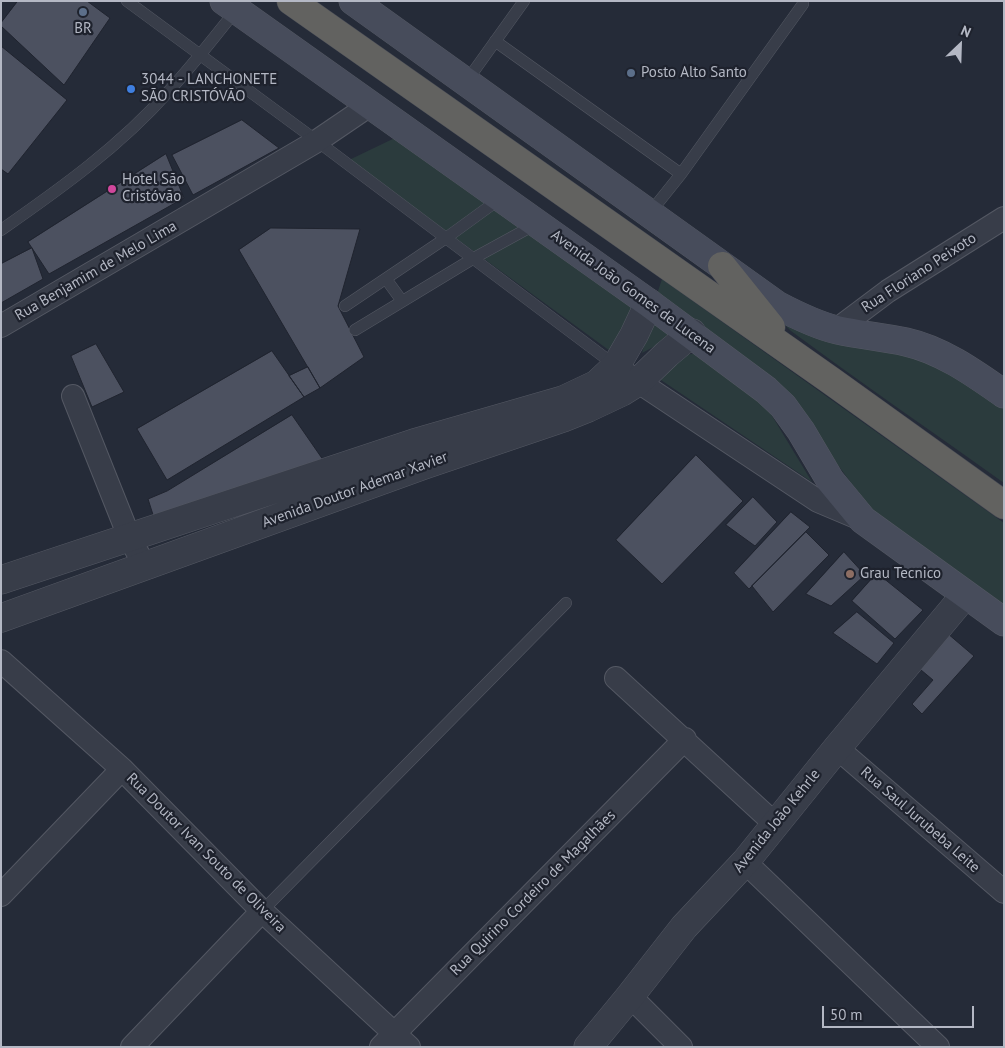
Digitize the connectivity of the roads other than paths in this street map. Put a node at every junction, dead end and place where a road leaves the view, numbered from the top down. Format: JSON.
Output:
{"nodes":[{"id":1,"x":127,"y":1,"type":"edge"},
{"id":2,"x":292,"y":1,"type":"edge"},
{"id":3,"x":353,"y":1,"type":"edge"},
{"id":4,"x":524,"y":1,"type":"edge"},
{"id":5,"x":803,"y":4,"type":"dead end"},
{"id":6,"x":230,"y":6,"type":"edge"},
{"id":7,"x":495,"y":41,"type":"junction"},
{"id":8,"x":200,"y":55,"type":"junction"},
{"id":9,"x":466,"y":82,"type":"junction"},
{"id":10,"x":370,"y":105,"type":"junction"},
{"id":11,"x":318,"y":141,"type":"junction"},
{"id":12,"x":681,"y":174,"type":"junction"},
{"id":13,"x":501,"y":198,"type":"junction"},
{"id":14,"x":649,"y":214,"type":"junction"},
{"id":15,"x":1004,"y":218,"type":"edge"},
{"id":16,"x":537,"y":223,"type":"junction"},
{"id":17,"x":1,"y":230,"type":"edge"},
{"id":18,"x":446,"y":238,"type":"junction"},
{"id":19,"x":474,"y":258,"type":"junction"},
{"id":20,"x":722,"y":266,"type":"junction"},
{"id":21,"x":386,"y":279,"type":"junction"},
{"id":22,"x":402,"y":301,"type":"junction"},
{"id":23,"x":650,"y":303,"type":"junction"},
{"id":24,"x":345,"y":306,"type":"dead end"},
{"id":25,"x":1,"y":326,"type":"edge"},
{"id":26,"x":355,"y":330,"type":"dead end"},
{"id":27,"x":836,"y":330,"type":"junction"},
{"id":28,"x":692,"y":334,"type":"junction"},
{"id":29,"x":627,"y":374,"type":"junction"},
{"id":30,"x":830,"y":380,"type":"junction"},
{"id":31,"x":1004,"y":394,"type":"edge"},
{"id":32,"x":73,"y":396,"type":"dead end"},
{"id":33,"x":419,"y":454,"type":"junction"},
{"id":34,"x":1004,"y":505,"type":"edge"},
{"id":35,"x":863,"y":520,"type":"junction"},
{"id":36,"x":130,"y":539,"type":"junction"},
{"id":37,"x":145,"y":566,"type":"junction"},
{"id":38,"x":1,"y":580,"type":"edge"},
{"id":39,"x":965,"y":595,"type":"junction"},
{"id":40,"x":566,"y":603,"type":"dead end"},
{"id":41,"x":1,"y":618,"type":"edge"},
{"id":42,"x":1004,"y":622,"type":"edge"},
{"id":43,"x":1,"y":661,"type":"edge"},
{"id":44,"x":616,"y":678,"type":"dead end"},
{"id":45,"x":684,"y":739,"type":"junction"},
{"id":46,"x":836,"y":748,"type":"junction"},
{"id":47,"x":122,"y":769,"type":"junction"},
{"id":48,"x":775,"y":824,"type":"junction"},
{"id":49,"x":745,"y":862,"type":"junction"},
{"id":50,"x":1004,"y":892,"type":"edge"},
{"id":51,"x":1,"y":895,"type":"edge"},
{"id":52,"x":262,"y":911,"type":"junction"},
{"id":53,"x":630,"y":996,"type":"junction"},
{"id":54,"x":395,"y":1042,"type":"edge"},
{"id":55,"x":132,"y":1047,"type":"edge"},
{"id":56,"x":588,"y":1047,"type":"edge"},
{"id":57,"x":681,"y":1047,"type":"edge"},
{"id":58,"x":938,"y":1047,"type":"edge"}],
"edges":[{"from":1,"to":8,"type":"lane"},
{"from":2,"to":30,"type":"highway"},
{"from":3,"to":9,"type":"main road"},
{"from":4,"to":7,"type":"lane"},
{"from":5,"to":12,"type":"lane"},
{"from":6,"to":8,"type":"lane"},
{"from":6,"to":10,"type":"main road","name":"Avenida João Gomes de Lucena"},
{"from":7,"to":9,"type":"lane"},
{"from":7,"to":12,"type":"lane"},
{"from":8,"to":11,"type":"lane"},
{"from":8,"to":17,"type":"lane"},
{"from":9,"to":14,"type":"main road"},
{"from":10,"to":11,"type":"street","name":"Rua Benjamim de Melo Lima"},
{"from":10,"to":13,"type":"main road","name":"Avenida João Gomes de Lucena"},
{"from":11,"to":18,"type":"lane"},
{"from":11,"to":25,"type":"street","name":"Rua Benjamim de Melo Lima"},
{"from":12,"to":14,"type":"lane"},
{"from":13,"to":16,"type":"main road","name":"Avenida João Gomes de Lucena"},
{"from":13,"to":18,"type":"lane"},
{"from":14,"to":20,"type":"main road"},
{"from":15,"to":27,"type":"street","name":"Rua Floriano Peixoto"},
{"from":16,"to":19,"type":"lane"},
{"from":16,"to":23,"type":"main road","name":"Avenida João Gomes de Lucena"},
{"from":18,"to":19,"type":"lane"},
{"from":18,"to":21,"type":"lane"},
{"from":19,"to":22,"type":"lane"},
{"from":19,"to":29,"type":"lane"},
{"from":20,"to":27,"type":"main road"},
{"from":20,"to":30,"type":"highway"},
{"from":21,"to":22,"type":"lane"},
{"from":21,"to":24,"type":"lane"},
{"from":22,"to":26,"type":"lane"},
{"from":23,"to":28,"type":"main road","name":"Avenida João Gomes de Lucena"},
{"from":23,"to":29,"type":"street","name":"Avenida Doutor Ademar Xavier"},
{"from":27,"to":31,"type":"main road"},
{"from":28,"to":29,"type":"street","name":"Avenida Doutor Ademar Xavier"},
{"from":28,"to":35,"type":"main road","name":"Avenida João Gomes de Lucena"},
{"from":29,"to":33,"type":"street","name":"Avenida Doutor Ademar Xavier"},
{"from":29,"to":35,"type":"street"},
{"from":30,"to":34,"type":"highway"},
{"from":32,"to":36,"type":"street"},
{"from":33,"to":36,"type":"street","name":"Avenida Doutor Ademar Xavier"},
{"from":33,"to":37,"type":"street","name":"Avenida Doutor Ademar Xavier"},
{"from":35,"to":39,"type":"main road","name":"Avenida João Gomes de Lucena"},
{"from":36,"to":37,"type":"street"},
{"from":36,"to":38,"type":"street","name":"Avenida Doutor Ademar Xavier"},
{"from":37,"to":41,"type":"street","name":"Avenida Doutor Ademar Xavier"},
{"from":39,"to":42,"type":"main road","name":"Avenida João Gomes de Lucena"},
{"from":39,"to":46,"type":"street","name":"Avenida João Kehrle"},
{"from":40,"to":52,"type":"lane"},
{"from":43,"to":47,"type":"street","name":"Rua Doutor Ivan Souto de Oliveira"},
{"from":44,"to":45,"type":"street"},
{"from":45,"to":48,"type":"street"},
{"from":45,"to":54,"type":"street","name":"Rua Quirino Cordeiro de Magalhães"},
{"from":46,"to":48,"type":"street","name":"Avenida João Kehrle"},
{"from":46,"to":50,"type":"street","name":"Rua Saul Jurubeba Leite"},
{"from":47,"to":51,"type":"street"},
{"from":47,"to":52,"type":"street","name":"Rua Doutor Ivan Souto de Oliveira"},
{"from":48,"to":49,"type":"street","name":"Avenida João Kehrle"},
{"from":49,"to":53,"type":"street","name":"Avenida João Kehrle"},
{"from":49,"to":58,"type":"street"},
{"from":52,"to":54,"type":"street","name":"Rua Doutor Ivan Souto de Oliveira"},
{"from":52,"to":55,"type":"street"},
{"from":53,"to":56,"type":"street","name":"Avenida João Kehrle"},
{"from":53,"to":57,"type":"street"}]}
